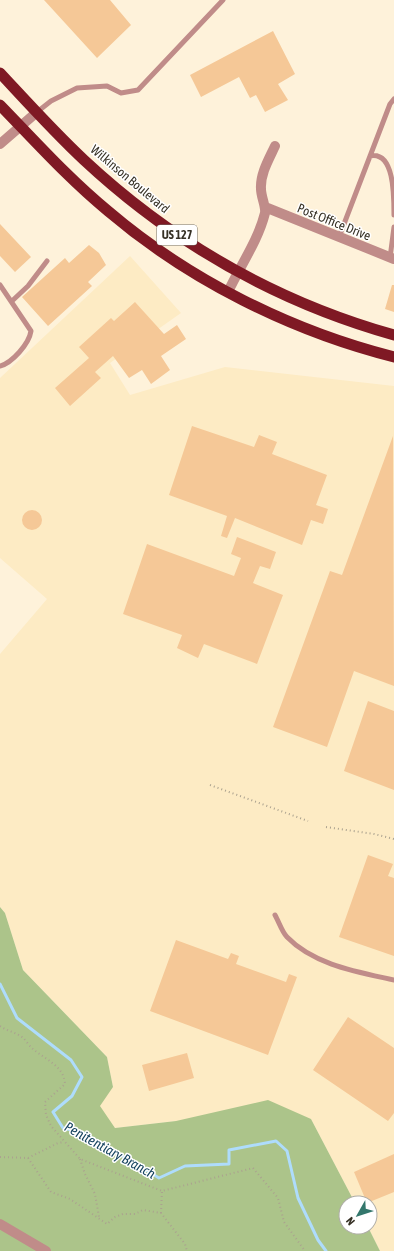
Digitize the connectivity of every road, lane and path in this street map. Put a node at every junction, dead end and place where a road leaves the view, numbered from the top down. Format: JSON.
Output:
{"nodes":[{"id":1,"x":223,"y":0,"type":"edge"},
{"id":2,"x":0,"y":73,"type":"edge"},
{"id":3,"x":394,"y":99,"type":"edge"},
{"id":4,"x":0,"y":105,"type":"edge"},
{"id":5,"x":37,"y":112,"type":"junction"},
{"id":6,"x":21,"y":126,"type":"junction"},
{"id":7,"x":0,"y":144,"type":"edge"},
{"id":8,"x":275,"y":146,"type":"dead end"},
{"id":9,"x":370,"y":156,"type":"junction"},
{"id":10,"x":265,"y":208,"type":"junction"},
{"id":11,"x":394,"y":215,"type":"edge"},
{"id":12,"x":394,"y":227,"type":"edge"},
{"id":13,"x":339,"y":238,"type":"junction"},
{"id":14,"x":392,"y":258,"type":"edge"},
{"id":15,"x":47,"y":261,"type":"dead end"},
{"id":16,"x":237,"y":272,"type":"junction"},
{"id":17,"x":0,"y":284,"type":"edge"},
{"id":18,"x":228,"y":292,"type":"junction"},
{"id":19,"x":12,"y":301,"type":"junction"},
{"id":20,"x":394,"y":335,"type":"edge"},
{"id":21,"x":394,"y":357,"type":"edge"},
{"id":22,"x":0,"y":366,"type":"edge"},
{"id":23,"x":210,"y":785,"type":"dead end"},
{"id":24,"x":308,"y":821,"type":"dead end"},
{"id":25,"x":326,"y":827,"type":"dead end"},
{"id":26,"x":394,"y":839,"type":"edge"},
{"id":27,"x":275,"y":915,"type":"dead end"},
{"id":28,"x":394,"y":980,"type":"edge"},
{"id":29,"x":0,"y":1026,"type":"edge"},
{"id":30,"x":64,"y":1142,"type":"junction"},
{"id":31,"x":0,"y":1158,"type":"edge"},
{"id":32,"x":28,"y":1158,"type":"junction"},
{"id":33,"x":80,"y":1159,"type":"junction"},
{"id":34,"x":162,"y":1191,"type":"junction"},
{"id":35,"x":161,"y":1213,"type":"junction"},
{"id":36,"x":100,"y":1218,"type":"junction"},
{"id":37,"x":0,"y":1224,"type":"edge"},
{"id":38,"x":46,"y":1251,"type":"edge"},
{"id":39,"x":187,"y":1251,"type":"edge"},
{"id":40,"x":305,"y":1251,"type":"edge"}],
"edges":[{"from":1,"to":5,"type":"lane"},
{"from":2,"to":5,"type":"highway","name":"Wilkinson Boulevard","number":"US 127"},
{"from":3,"to":9,"type":"lane"},
{"from":4,"to":6,"type":"highway","number":"US 127"},
{"from":5,"to":6,"type":"street"},
{"from":5,"to":16,"type":"highway","name":"Wilkinson Boulevard","number":"US 127"},
{"from":6,"to":7,"type":"street"},
{"from":6,"to":18,"type":"highway","number":"US 127"},
{"from":8,"to":10,"type":"street"},
{"from":9,"to":11,"type":"lane"},
{"from":9,"to":13,"type":"lane"},
{"from":10,"to":13,"type":"street","name":"Post Office Drive"},
{"from":10,"to":16,"type":"street"},
{"from":12,"to":14,"type":"lane"},
{"from":13,"to":14,"type":"street","name":"Post Office Drive"},
{"from":15,"to":19,"type":"lane"},
{"from":16,"to":18,"type":"street"},
{"from":16,"to":20,"type":"highway","name":"Wilkinson Boulevard","number":"US 127"},
{"from":17,"to":19,"type":"lane"},
{"from":18,"to":21,"type":"highway","number":"US 127"},
{"from":19,"to":22,"type":"lane"},
{"from":23,"to":24,"type":"path"},
{"from":25,"to":26,"type":"path"},
{"from":27,"to":28,"type":"lane"},
{"from":29,"to":30,"type":"path"},
{"from":30,"to":32,"type":"path"},
{"from":30,"to":33,"type":"path"},
{"from":31,"to":32,"type":"path"},
{"from":32,"to":36,"type":"path"},
{"from":33,"to":34,"type":"path"},
{"from":33,"to":36,"type":"path"},
{"from":34,"to":35,"type":"path"},
{"from":34,"to":40,"type":"path"},
{"from":35,"to":36,"type":"path"},
{"from":35,"to":39,"type":"path"},
{"from":37,"to":38,"type":"street"}]}
